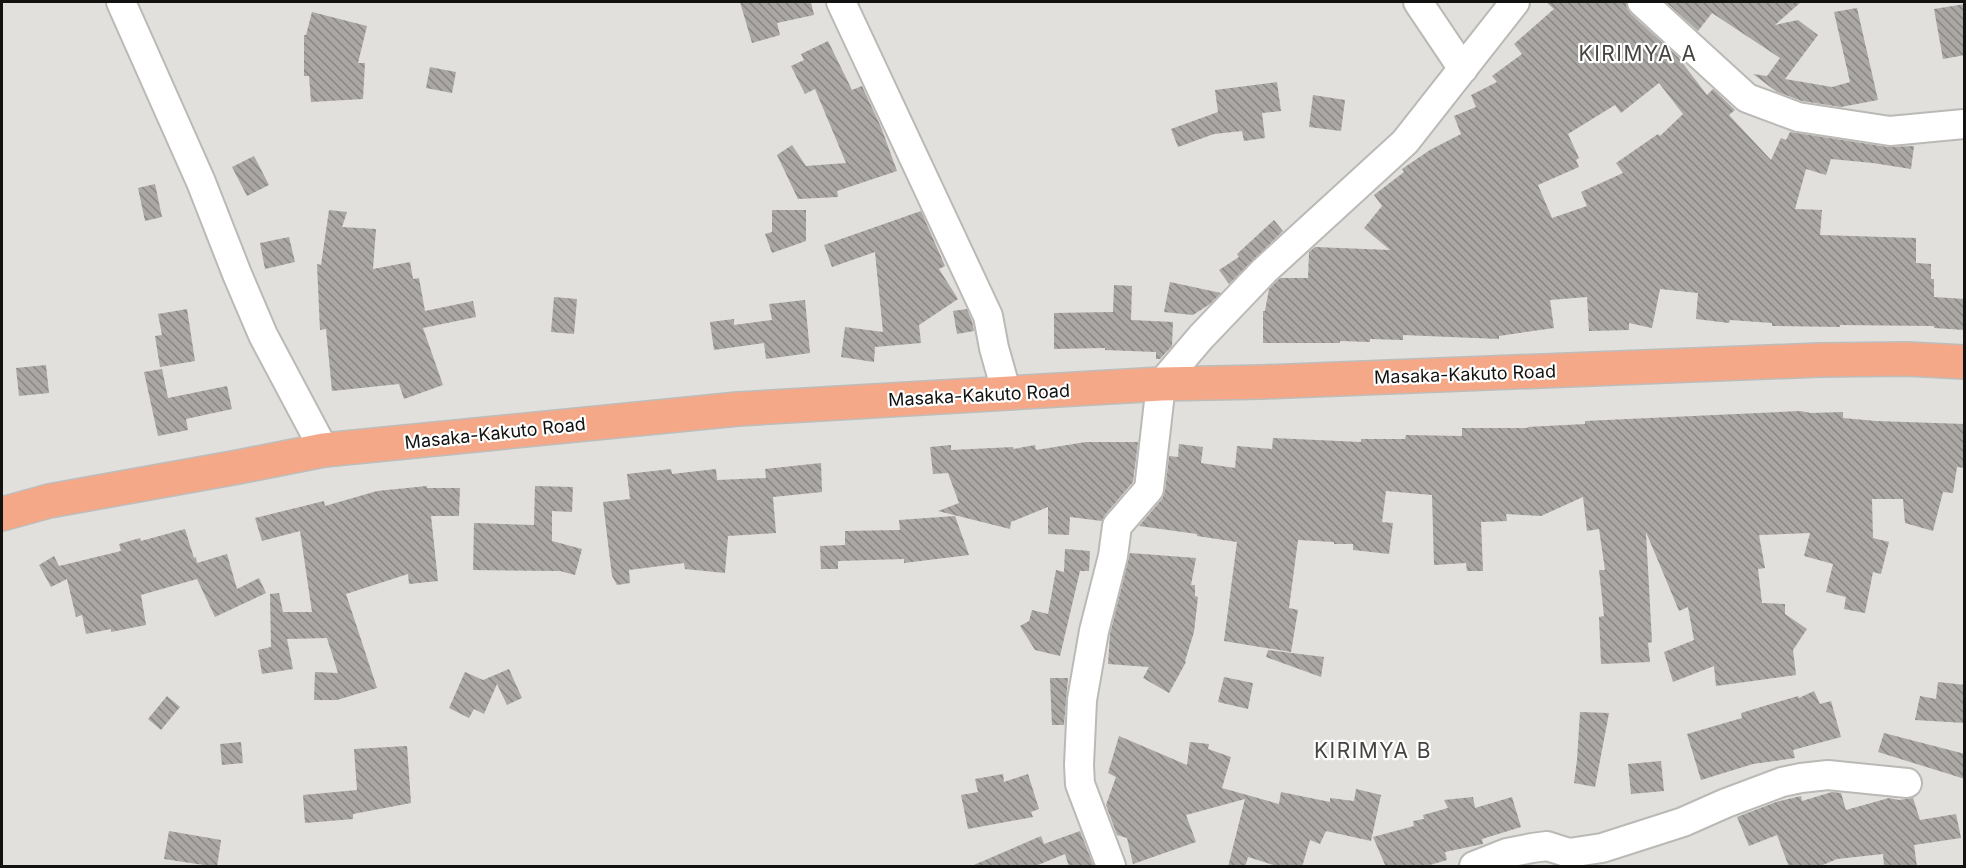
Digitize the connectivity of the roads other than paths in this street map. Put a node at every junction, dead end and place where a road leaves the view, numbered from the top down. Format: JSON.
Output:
{"nodes":[{"id":1,"x":121,"y":2,"type":"edge"},
{"id":2,"x":841,"y":2,"type":"edge"},
{"id":3,"x":1418,"y":2,"type":"edge"},
{"id":4,"x":1515,"y":2,"type":"edge"},
{"id":5,"x":1642,"y":2,"type":"edge"},
{"id":6,"x":1463,"y":69,"type":"junction"},
{"id":7,"x":1965,"y":124,"type":"edge"},
{"id":8,"x":1965,"y":362,"type":"edge"},
{"id":9,"x":1161,"y":384,"type":"junction"},
{"id":10,"x":1007,"y":394,"type":"junction"},
{"id":11,"x":324,"y":450,"type":"junction"},
{"id":12,"x":2,"y":498,"type":"edge"},
{"id":13,"x":49,"y":501,"type":"junction"},
{"id":14,"x":2,"y":514,"type":"edge"},
{"id":15,"x":1907,"y":783,"type":"dead end"},
{"id":16,"x":1111,"y":867,"type":"edge"},
{"id":17,"x":1474,"y":867,"type":"edge"}],
"edges":[{"from":1,"to":11,"type":"street"},
{"from":2,"to":10,"type":"street"},
{"from":3,"to":6,"type":"street"},
{"from":4,"to":6,"type":"street"},
{"from":5,"to":7,"type":"street"},
{"from":6,"to":9,"type":"street"},
{"from":8,"to":9,"type":"highway","name":"Masaka-Kakuto Road"},
{"from":9,"to":10,"type":"highway","name":"Masaka-Kakuto Road"},
{"from":9,"to":16,"type":"street"},
{"from":10,"to":11,"type":"highway","name":"Masaka-Kakuto Road"},
{"from":11,"to":13,"type":"highway","name":"Masaka-Kakuto Road"},
{"from":12,"to":13,"type":"street"},
{"from":13,"to":14,"type":"highway","name":"Masaka-Kakuto Road"},
{"from":15,"to":17,"type":"street"}]}
